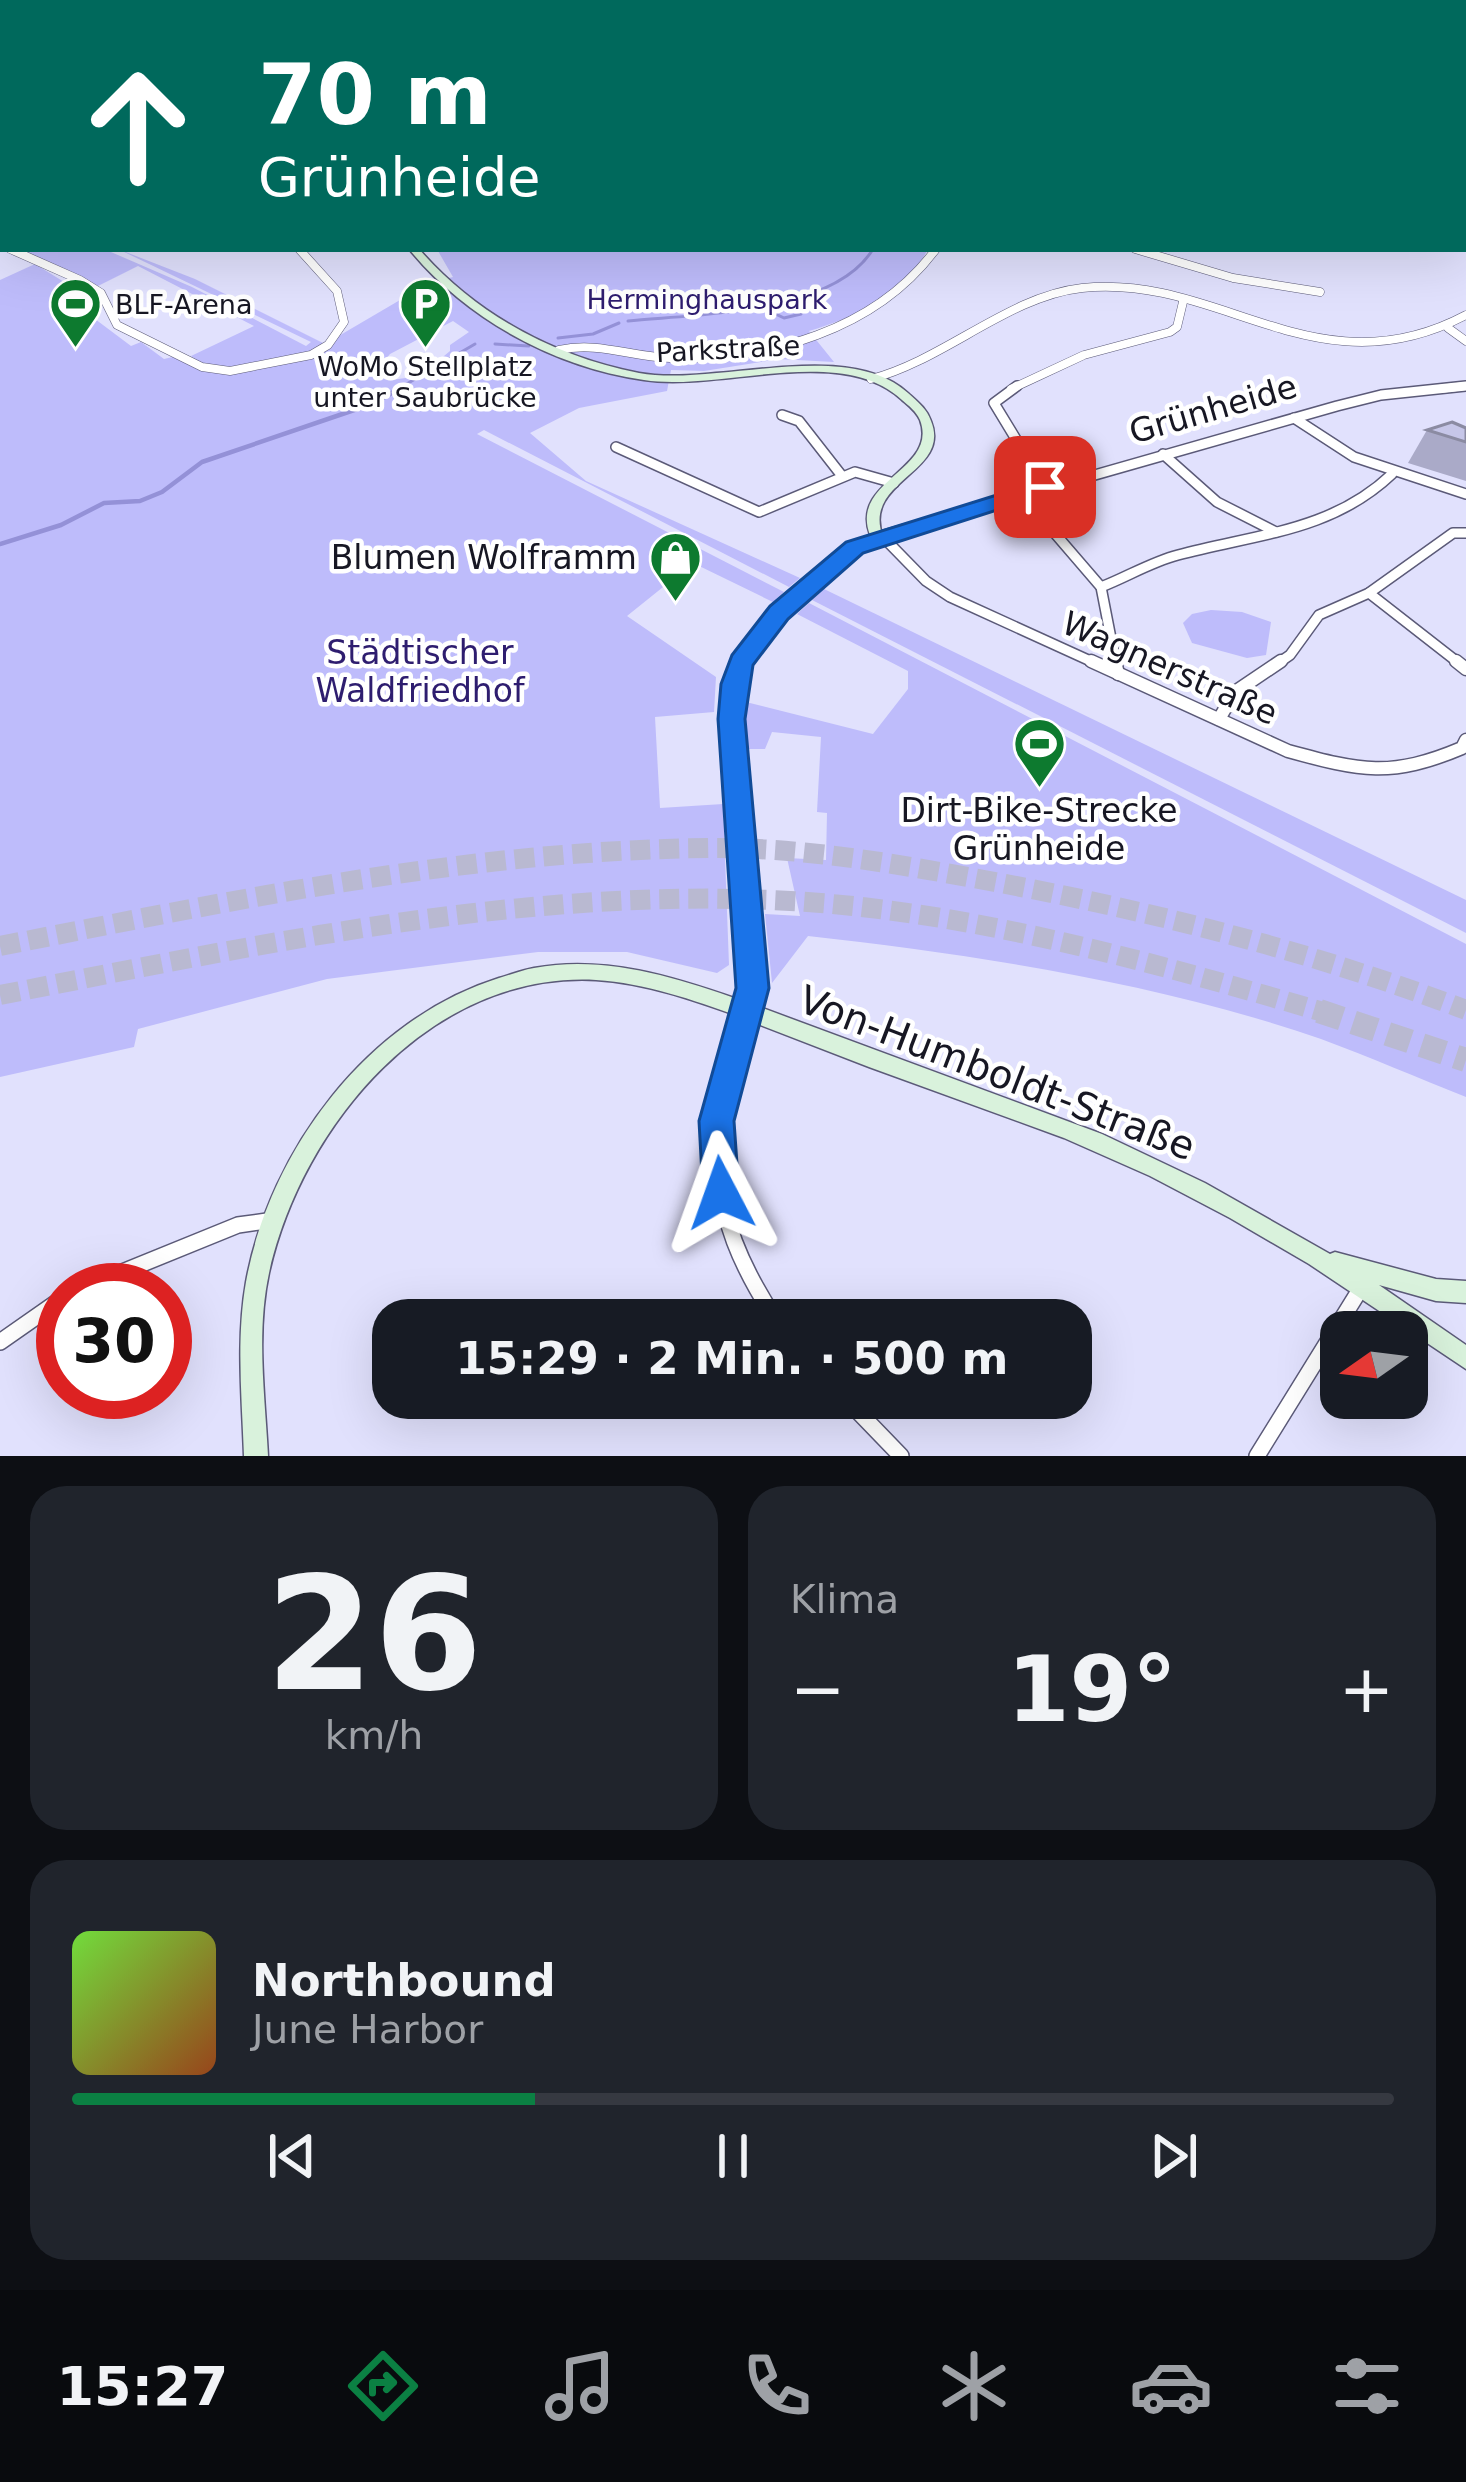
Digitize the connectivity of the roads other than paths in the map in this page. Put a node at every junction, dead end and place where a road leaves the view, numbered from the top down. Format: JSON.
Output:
{"nodes":[{"id":1,"x":1181,"y":0,"type":"edge"},
{"id":2,"x":1222,"y":0,"type":"edge"},
{"id":3,"x":17,"y":252,"type":"edge"},
{"id":4,"x":302,"y":252,"type":"edge"},
{"id":5,"x":417,"y":252,"type":"edge"},
{"id":6,"x":934,"y":252,"type":"edge"},
{"id":7,"x":1145,"y":252,"type":"edge"},
{"id":8,"x":1320,"y":292,"type":"dead end"},
{"id":9,"x":1183,"y":302,"type":"junction"},
{"id":10,"x":1466,"y":315,"type":"edge"},
{"id":11,"x":1448,"y":328,"type":"junction"},
{"id":12,"x":1466,"y":341,"type":"edge"},
{"id":13,"x":601,"y":344,"type":"junction"},
{"id":14,"x":560,"y":350,"type":"junction"},
{"id":15,"x":576,"y":356,"type":"junction"},
{"id":16,"x":871,"y":379,"type":"junction"},
{"id":17,"x":1466,"y":386,"type":"edge"},
{"id":18,"x":782,"y":415,"type":"dead end"},
{"id":19,"x":1294,"y":418,"type":"junction"},
{"id":20,"x":616,"y":448,"type":"dead end"},
{"id":21,"x":1163,"y":454,"type":"junction"},
{"id":22,"x":1392,"y":474,"type":"junction"},
{"id":23,"x":842,"y":476,"type":"junction"},
{"id":24,"x":894,"y":483,"type":"junction"},
{"id":25,"x":1045,"y":487,"type":"junction"},
{"id":26,"x":1021,"y":494,"type":"junction"},
{"id":27,"x":1466,"y":494,"type":"edge"},
{"id":28,"x":1276,"y":532,"type":"junction"},
{"id":29,"x":1466,"y":533,"type":"edge"},
{"id":30,"x":879,"y":536,"type":"junction"},
{"id":31,"x":1101,"y":586,"type":"junction"},
{"id":32,"x":1369,"y":593,"type":"junction"},
{"id":33,"x":1466,"y":669,"type":"edge"},
{"id":34,"x":1118,"y":674,"type":"junction"},
{"id":35,"x":1219,"y":719,"type":"junction"},
{"id":36,"x":1465,"y":746,"type":"edge"},
{"id":37,"x":746,"y":1014,"type":"junction"},
{"id":38,"x":274,"y":1220,"type":"junction"},
{"id":39,"x":144,"y":1263,"type":"edge"},
{"id":40,"x":1364,"y":1280,"type":"junction"},
{"id":41,"x":1466,"y":1292,"type":"edge"},
{"id":42,"x":763,"y":1299,"type":"edge"},
{"id":43,"x":36,"y":1317,"type":"edge"},
{"id":44,"x":0,"y":1342,"type":"edge"},
{"id":45,"x":1466,"y":1358,"type":"edge"},
{"id":46,"x":865,"y":1419,"type":"edge"},
{"id":47,"x":256,"y":1456,"type":"edge"},
{"id":48,"x":901,"y":1456,"type":"edge"},
{"id":49,"x":1257,"y":1456,"type":"edge"}],
"edges":[{"from":1,"to":2,"type":"street"},
{"from":3,"to":4,"type":"street"},
{"from":5,"to":14,"type":"street","name":"Parkstraße"},
{"from":6,"to":13,"type":"street"},
{"from":7,"to":8,"type":"street"},
{"from":9,"to":11,"type":"street"},
{"from":9,"to":16,"type":"street"},
{"from":9,"to":25,"type":"street"},
{"from":10,"to":11,"type":"street"},
{"from":11,"to":12,"type":"street"},
{"from":13,"to":14,"type":"street"},
{"from":13,"to":15,"type":"street"},
{"from":14,"to":15,"type":"street","name":"Parkstraße"},
{"from":15,"to":16,"type":"street","name":"Parkstraße"},
{"from":16,"to":24,"type":"street","name":"Parkstraße"},
{"from":17,"to":19,"type":"street","name":"Grünheide"},
{"from":18,"to":23,"type":"street"},
{"from":19,"to":21,"type":"street","name":"Grünheide"},
{"from":19,"to":22,"type":"street"},
{"from":20,"to":23,"type":"street"},
{"from":21,"to":25,"type":"street","name":"Grünheide"},
{"from":21,"to":28,"type":"street"},
{"from":22,"to":27,"type":"street"},
{"from":22,"to":28,"type":"street"},
{"from":23,"to":24,"type":"street"},
{"from":24,"to":30,"type":"street","name":"Parkstraße"},
{"from":25,"to":26,"type":"street","name":"Grünheide"},
{"from":26,"to":30,"type":"street","name":"Grünheide"},
{"from":26,"to":31,"type":"street"},
{"from":28,"to":31,"type":"street"},
{"from":29,"to":32,"type":"street"},
{"from":30,"to":34,"type":"street","name":"Wagnerstraße"},
{"from":30,"to":37,"type":"street","name":"Grünheide"},
{"from":31,"to":34,"type":"street"},
{"from":32,"to":33,"type":"street"},
{"from":32,"to":35,"type":"street"},
{"from":34,"to":35,"type":"street","name":"Wagnerstraße"},
{"from":35,"to":36,"type":"street","name":"Wagnerstraße"},
{"from":37,"to":38,"type":"street","name":"Von-Humboldt-Straße"},
{"from":37,"to":40,"type":"street","name":"Von-Humboldt-Straße"},
{"from":37,"to":42,"type":"street"},
{"from":38,"to":39,"type":"street"},
{"from":38,"to":47,"type":"street","name":"Von-Humboldt-Straße"},
{"from":40,"to":41,"type":"street","name":"Von-Humboldt-Straße"},
{"from":40,"to":45,"type":"street","name":"Von-Humboldt-Straße"},
{"from":40,"to":49,"type":"street"},
{"from":43,"to":44,"type":"street"},
{"from":46,"to":48,"type":"street"}]}
